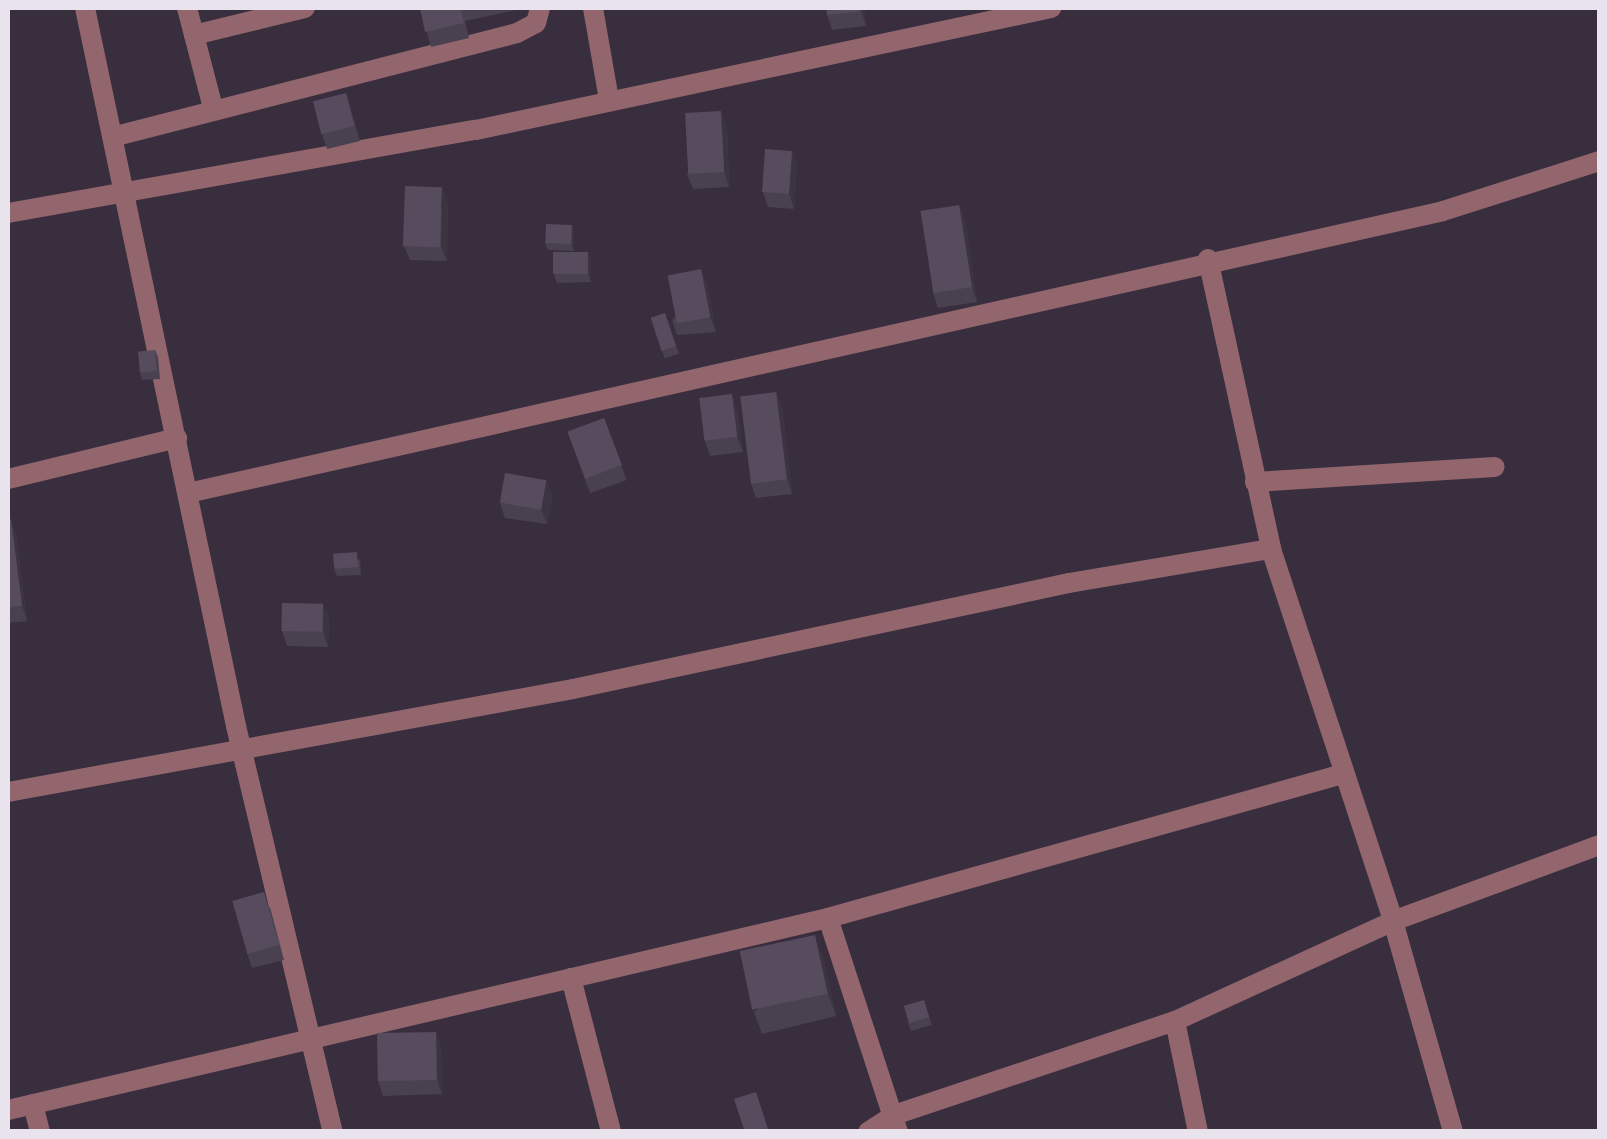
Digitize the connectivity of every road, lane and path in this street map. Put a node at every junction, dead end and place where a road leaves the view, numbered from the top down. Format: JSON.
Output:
{"nodes":[{"id":1,"x":85,"y":8,"type":"edge"},
{"id":2,"x":187,"y":8,"type":"edge"},
{"id":3,"x":305,"y":8,"type":"edge"},
{"id":4,"x":540,"y":8,"type":"edge"},
{"id":5,"x":594,"y":8,"type":"edge"},
{"id":6,"x":1050,"y":8,"type":"edge"},
{"id":7,"x":194,"y":35,"type":"junction"},
{"id":8,"x":610,"y":100,"type":"junction"},
{"id":9,"x":213,"y":108,"type":"junction"},
{"id":10,"x":116,"y":136,"type":"junction"},
{"id":11,"x":1600,"y":161,"type":"edge"},
{"id":12,"x":128,"y":194,"type":"junction"},
{"id":13,"x":8,"y":213,"type":"edge"},
{"id":14,"x":1208,"y":259,"type":"junction"},
{"id":15,"x":177,"y":438,"type":"junction"},
{"id":16,"x":1495,"y":466,"type":"dead end"},
{"id":17,"x":8,"y":479,"type":"edge"},
{"id":18,"x":1255,"y":482,"type":"junction"},
{"id":19,"x":188,"y":493,"type":"junction"},
{"id":20,"x":1271,"y":549,"type":"junction"},
{"id":21,"x":241,"y":750,"type":"junction"},
{"id":22,"x":1342,"y":774,"type":"junction"},
{"id":23,"x":8,"y":792,"type":"edge"},
{"id":24,"x":1600,"y":844,"type":"edge"},
{"id":25,"x":828,"y":918,"type":"junction"},
{"id":26,"x":1393,"y":921,"type":"junction"},
{"id":27,"x":571,"y":978,"type":"junction"},
{"id":28,"x":1175,"y":1021,"type":"junction"},
{"id":29,"x":308,"y":1037,"type":"junction"},
{"id":30,"x":33,"y":1104,"type":"junction"},
{"id":31,"x":8,"y":1110,"type":"edge"},
{"id":32,"x":896,"y":1123,"type":"edge"},
{"id":33,"x":40,"y":1132,"type":"edge"},
{"id":34,"x":333,"y":1132,"type":"edge"},
{"id":35,"x":611,"y":1132,"type":"edge"},
{"id":36,"x":868,"y":1132,"type":"edge"},
{"id":37,"x":1198,"y":1132,"type":"edge"},
{"id":38,"x":1452,"y":1132,"type":"edge"}],
"edges":[{"from":1,"to":10,"type":"street"},
{"from":2,"to":7,"type":"street"},
{"from":3,"to":7,"type":"street"},
{"from":4,"to":9,"type":"street"},
{"from":5,"to":8,"type":"street"},
{"from":6,"to":8,"type":"street"},
{"from":7,"to":9,"type":"street"},
{"from":8,"to":12,"type":"street"},
{"from":9,"to":10,"type":"street"},
{"from":10,"to":12,"type":"street"},
{"from":11,"to":14,"type":"street"},
{"from":12,"to":13,"type":"street"},
{"from":12,"to":15,"type":"street"},
{"from":14,"to":18,"type":"street"},
{"from":14,"to":19,"type":"street"},
{"from":15,"to":17,"type":"street"},
{"from":15,"to":19,"type":"street"},
{"from":16,"to":18,"type":"street"},
{"from":18,"to":20,"type":"street"},
{"from":19,"to":21,"type":"street"},
{"from":20,"to":21,"type":"street"},
{"from":20,"to":22,"type":"street"},
{"from":21,"to":23,"type":"street"},
{"from":21,"to":29,"type":"street"},
{"from":22,"to":25,"type":"street"},
{"from":22,"to":26,"type":"street"},
{"from":24,"to":26,"type":"street"},
{"from":25,"to":27,"type":"street"},
{"from":25,"to":32,"type":"street"},
{"from":26,"to":28,"type":"street"},
{"from":26,"to":38,"type":"street"},
{"from":27,"to":29,"type":"street"},
{"from":27,"to":35,"type":"street"},
{"from":28,"to":32,"type":"street"},
{"from":28,"to":37,"type":"street"},
{"from":29,"to":30,"type":"street"},
{"from":29,"to":34,"type":"street"},
{"from":30,"to":31,"type":"street"},
{"from":30,"to":33,"type":"street"},
{"from":32,"to":36,"type":"street"}]}
